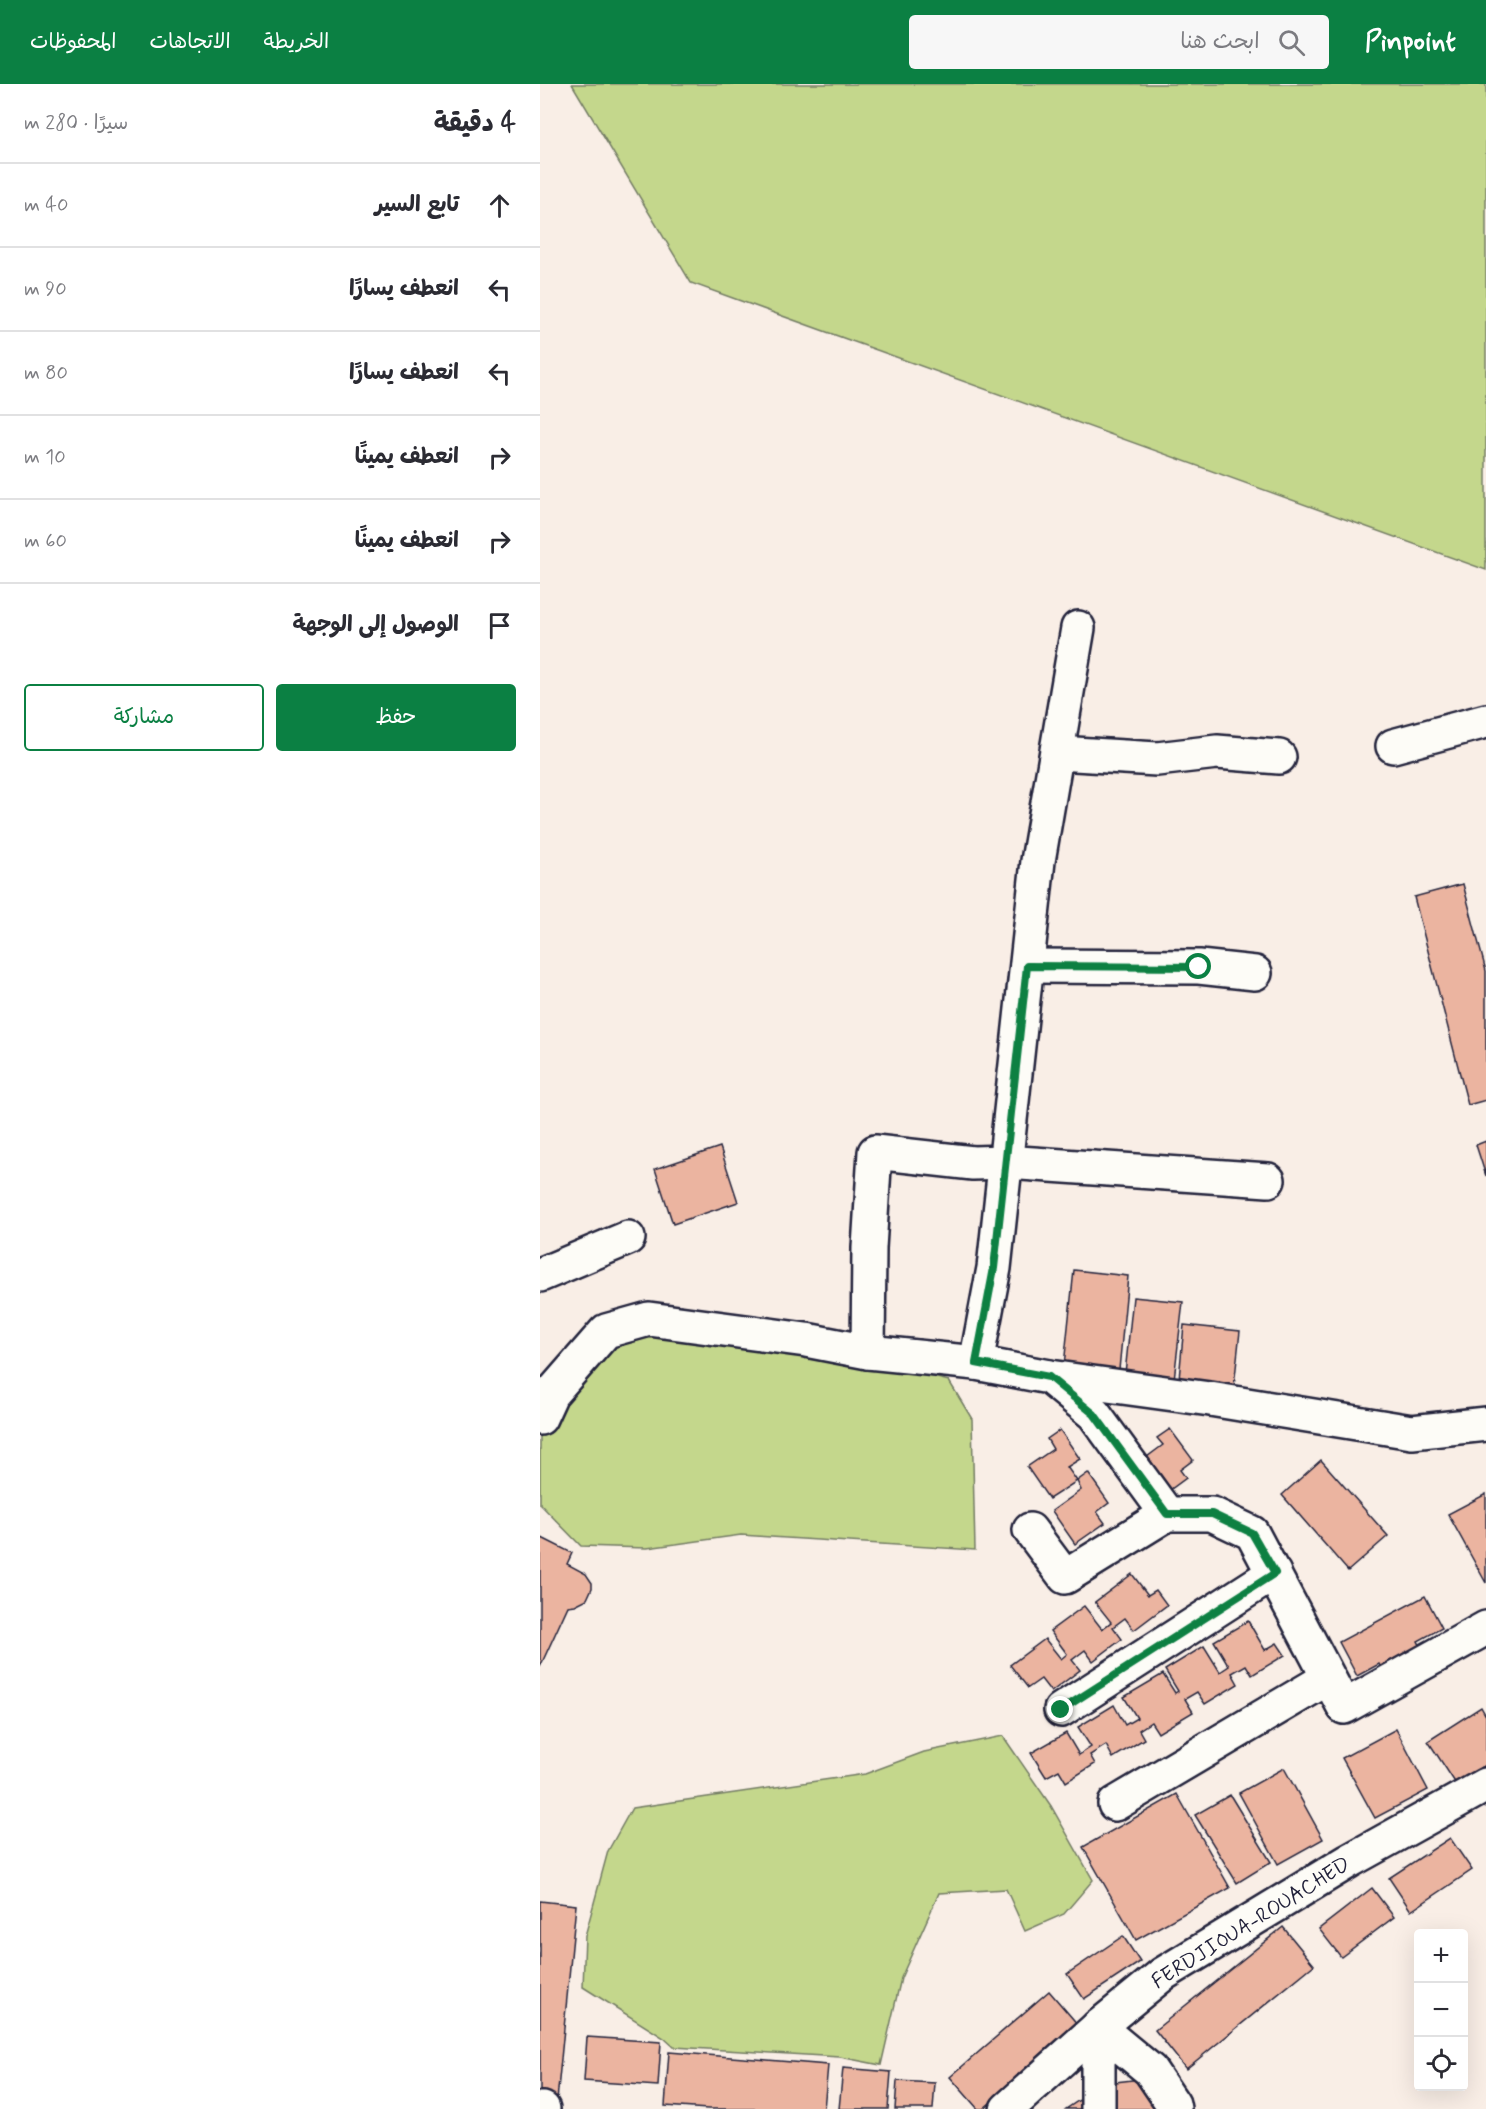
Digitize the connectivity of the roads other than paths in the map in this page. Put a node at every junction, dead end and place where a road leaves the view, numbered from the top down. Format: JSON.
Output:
{"nodes":[{"id":1,"x":1078,"y":628,"type":"dead end"},
{"id":2,"x":1486,"y":721,"type":"edge"},
{"id":3,"x":1393,"y":746,"type":"dead end"},
{"id":4,"x":1058,"y":753,"type":"junction"},
{"id":5,"x":1279,"y":757,"type":"dead end"},
{"id":6,"x":1027,"y":966,"type":"junction"},
{"id":7,"x":1255,"y":973,"type":"dead end"},
{"id":8,"x":1005,"y":1162,"type":"junction"},
{"id":9,"x":1268,"y":1180,"type":"dead end"},
{"id":10,"x":628,"y":1239,"type":"dead end"},
{"id":11,"x":540,"y":1275,"type":"edge"},
{"id":12,"x":868,"y":1353,"type":"junction"},
{"id":13,"x":976,"y":1363,"type":"junction"},
{"id":14,"x":1049,"y":1377,"type":"junction"},
{"id":15,"x":540,"y":1418,"type":"edge"},
{"id":16,"x":1486,"y":1424,"type":"edge"},
{"id":17,"x":1167,"y":1514,"type":"junction"},
{"id":18,"x":1030,"y":1530,"type":"dead end"},
{"id":19,"x":1275,"y":1573,"type":"junction"},
{"id":20,"x":1486,"y":1628,"type":"edge"},
{"id":21,"x":1329,"y":1678,"type":"junction"},
{"id":22,"x":1061,"y":1710,"type":"dead end"},
{"id":23,"x":1486,"y":1785,"type":"edge"},
{"id":24,"x":1116,"y":1804,"type":"dead end"},
{"id":25,"x":1098,"y":2027,"type":"junction"},
{"id":26,"x":1011,"y":2108,"type":"edge"},
{"id":27,"x":1098,"y":2109,"type":"edge"},
{"id":28,"x":1174,"y":2109,"type":"edge"}],
"edges":[{"from":1,"to":4,"type":"street"},
{"from":2,"to":3,"type":"street"},
{"from":4,"to":5,"type":"street"},
{"from":4,"to":6,"type":"street"},
{"from":6,"to":7,"type":"street"},
{"from":6,"to":8,"type":"street"},
{"from":8,"to":9,"type":"street"},
{"from":8,"to":12,"type":"street"},
{"from":8,"to":13,"type":"street"},
{"from":10,"to":11,"type":"street"},
{"from":12,"to":13,"type":"street"},
{"from":12,"to":15,"type":"street"},
{"from":13,"to":14,"type":"street"},
{"from":14,"to":16,"type":"street"},
{"from":14,"to":17,"type":"street"},
{"from":17,"to":18,"type":"street"},
{"from":17,"to":19,"type":"street"},
{"from":19,"to":21,"type":"street"},
{"from":19,"to":22,"type":"street"},
{"from":20,"to":21,"type":"street"},
{"from":21,"to":24,"type":"street"},
{"from":23,"to":25,"type":"street","name":"FERDJIOUA-ROUACHED"},
{"from":25,"to":26,"type":"street","name":"FERDJIOUA-ROUACHED"},
{"from":25,"to":27,"type":"street"},
{"from":25,"to":28,"type":"street"}]}
